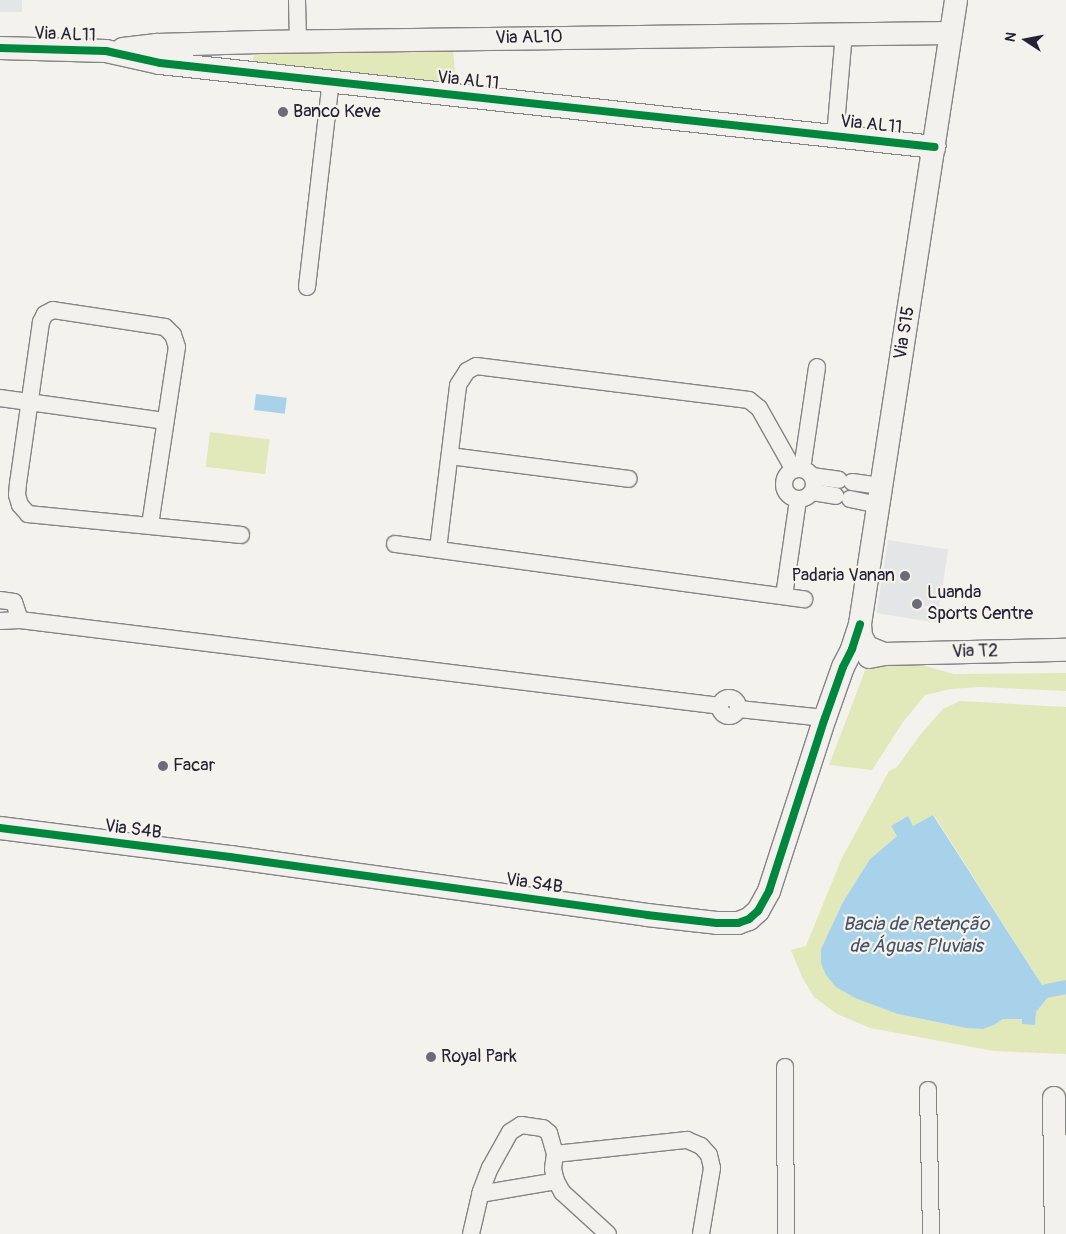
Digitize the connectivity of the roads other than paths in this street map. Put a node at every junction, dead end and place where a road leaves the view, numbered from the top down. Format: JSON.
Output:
{"nodes":[{"id":1,"x":297,"y":0,"type":"edge"},
{"id":2,"x":956,"y":0,"type":"edge"},
{"id":3,"x":952,"y":33,"type":"junction"},
{"id":4,"x":844,"y":34,"type":"junction"},
{"id":5,"x":298,"y":41,"type":"junction"},
{"id":6,"x":259,"y":42,"type":"junction"},
{"id":7,"x":0,"y":48,"type":"edge"},
{"id":8,"x":106,"y":51,"type":"junction"},
{"id":9,"x":255,"y":73,"type":"junction"},
{"id":10,"x":331,"y":80,"type":"junction"},
{"id":11,"x":835,"y":136,"type":"junction"},
{"id":12,"x":934,"y":147,"type":"junction"},
{"id":13,"x":307,"y":287,"type":"dead end"},
{"id":14,"x":817,"y":367,"type":"dead end"},
{"id":15,"x":0,"y":398,"type":"edge"},
{"id":16,"x":29,"y":401,"type":"junction"},
{"id":17,"x":165,"y":421,"type":"junction"},
{"id":18,"x":450,"y":456,"type":"junction"},
{"id":19,"x":805,"y":477,"type":"junction"},
{"id":20,"x":629,"y":479,"type":"dead end"},
{"id":21,"x":880,"y":495,"type":"junction"},
{"id":22,"x":798,"y":500,"type":"junction"},
{"id":23,"x":150,"y":525,"type":"junction"},
{"id":24,"x":241,"y":535,"type":"dead end"},
{"id":25,"x":395,"y":544,"type":"dead end"},
{"id":26,"x":438,"y":549,"type":"junction"},
{"id":27,"x":784,"y":596,"type":"junction"},
{"id":28,"x":804,"y":599,"type":"dead end"},
{"id":29,"x":0,"y":600,"type":"edge"},
{"id":30,"x":0,"y":620,"type":"edge"},
{"id":31,"x":20,"y":620,"type":"junction"},
{"id":32,"x":860,"y":624,"type":"junction"},
{"id":33,"x":1066,"y":650,"type":"edge"},
{"id":34,"x":884,"y":654,"type":"junction"},
{"id":35,"x":838,"y":684,"type":"junction"},
{"id":36,"x":825,"y":718,"type":"junction"},
{"id":37,"x":0,"y":828,"type":"edge"},
{"id":38,"x":785,"y":1067,"type":"dead end"},
{"id":39,"x":928,"y":1090,"type":"dead end"},
{"id":40,"x":1054,"y":1098,"type":"dead end"},
{"id":41,"x":555,"y":1154,"type":"junction"},
{"id":42,"x":556,"y":1181,"type":"junction"},
{"id":43,"x":480,"y":1194,"type":"junction"},
{"id":44,"x":471,"y":1234,"type":"edge"},
{"id":45,"x":608,"y":1234,"type":"edge"},
{"id":46,"x":701,"y":1234,"type":"edge"},
{"id":47,"x":786,"y":1234,"type":"edge"},
{"id":48,"x":931,"y":1234,"type":"edge"},
{"id":49,"x":1056,"y":1234,"type":"edge"}],
"edges":[{"from":1,"to":5,"type":"street"},
{"from":2,"to":3,"type":"street","name":"Via S15"},
{"from":3,"to":4,"type":"street","name":"Via AL10"},
{"from":3,"to":12,"type":"street","name":"Via S15"},
{"from":4,"to":5,"type":"street","name":"Via AL10"},
{"from":4,"to":11,"type":"street"},
{"from":5,"to":6,"type":"street","name":"Via AL10"},
{"from":6,"to":8,"type":"street","name":"Via AL10"},
{"from":6,"to":9,"type":"street"},
{"from":7,"to":8,"type":"street","name":"Via AL11"},
{"from":8,"to":9,"type":"street","name":"Via AL11"},
{"from":9,"to":10,"type":"street","name":"Via AL11"},
{"from":10,"to":11,"type":"street","name":"Via AL11"},
{"from":10,"to":13,"type":"street"},
{"from":11,"to":12,"type":"street","name":"Via AL11"},
{"from":12,"to":21,"type":"street","name":"Via S15"},
{"from":14,"to":19,"type":"street"},
{"from":15,"to":16,"type":"street"},
{"from":16,"to":17,"type":"street"},
{"from":16,"to":17,"type":"street"},
{"from":16,"to":23,"type":"street"},
{"from":17,"to":23,"type":"street"},
{"from":18,"to":19,"type":"street"},
{"from":18,"to":20,"type":"street"},
{"from":18,"to":26,"type":"street"},
{"from":19,"to":21,"type":"street"},
{"from":19,"to":22,"type":"street"},
{"from":19,"to":22,"type":"street"},
{"from":21,"to":32,"type":"street","name":"Via S15"},
{"from":22,"to":27,"type":"street"},
{"from":23,"to":24,"type":"street"},
{"from":25,"to":26,"type":"street"},
{"from":26,"to":27,"type":"street"},
{"from":27,"to":28,"type":"street"},
{"from":29,"to":31,"type":"street"},
{"from":30,"to":31,"type":"street"},
{"from":31,"to":36,"type":"street"},
{"from":32,"to":34,"type":"street","name":"Via S15"},
{"from":32,"to":35,"type":"street","name":"Via S4B"},
{"from":33,"to":34,"type":"street","name":"Via T2"},
{"from":34,"to":35,"type":"street","name":"Via S4B"},
{"from":35,"to":36,"type":"street","name":"Via S4B"},
{"from":36,"to":37,"type":"street","name":"Via S4B"},
{"from":38,"to":47,"type":"street"},
{"from":39,"to":48,"type":"street"},
{"from":40,"to":49,"type":"street"},
{"from":41,"to":42,"type":"street"},
{"from":41,"to":43,"type":"street"},
{"from":41,"to":46,"type":"street"},
{"from":42,"to":43,"type":"street"},
{"from":42,"to":45,"type":"street"},
{"from":43,"to":44,"type":"street"}]}
